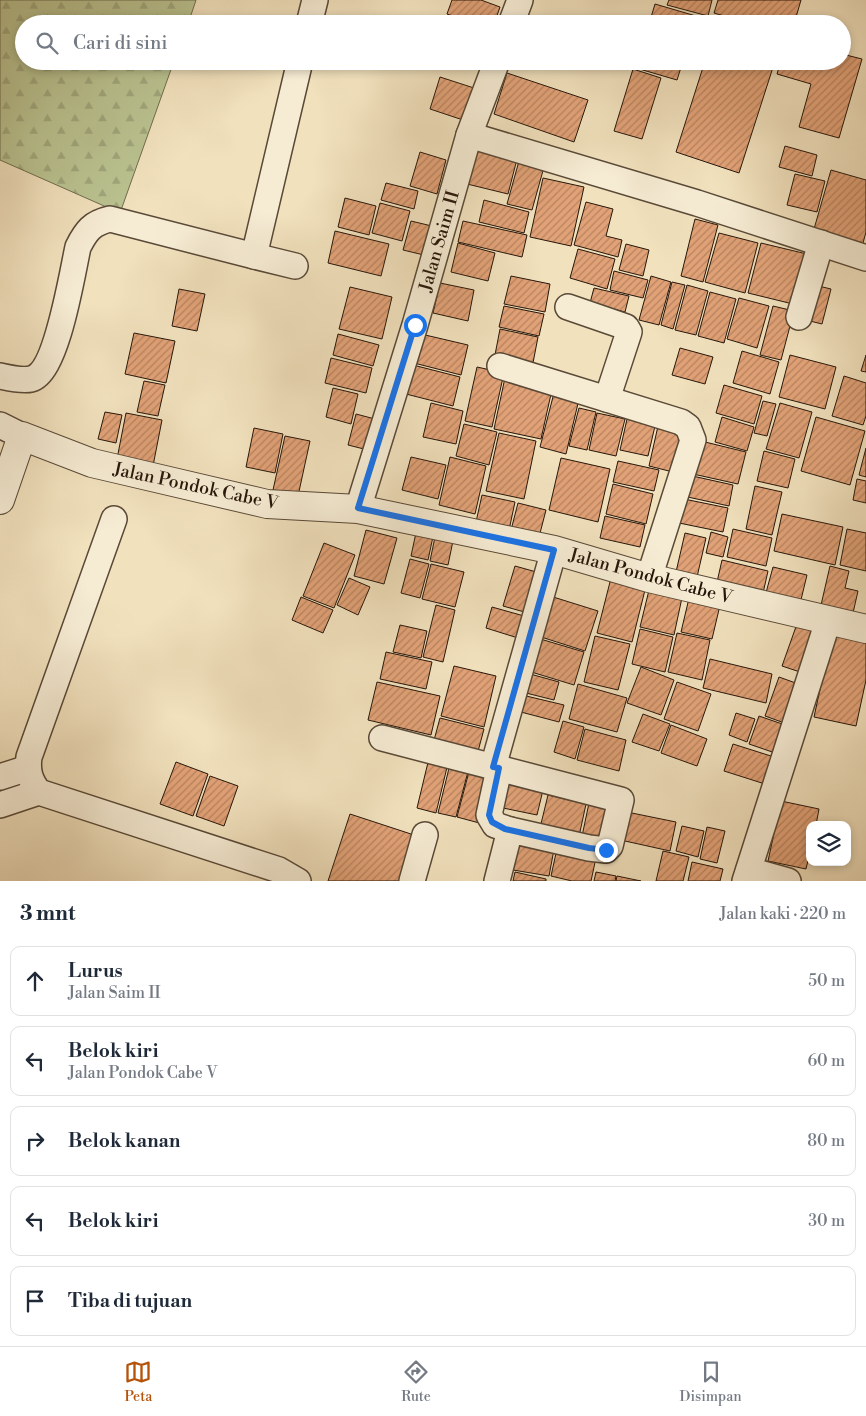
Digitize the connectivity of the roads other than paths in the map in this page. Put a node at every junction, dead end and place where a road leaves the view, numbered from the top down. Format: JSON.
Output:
{"nodes":[{"id":1,"x":315,"y":0,"type":"edge"},
{"id":2,"x":520,"y":0,"type":"edge"},
{"id":3,"x":311,"y":15,"type":"edge"},
{"id":4,"x":514,"y":15,"type":"edge"},
{"id":5,"x":298,"y":70,"type":"edge"},
{"id":6,"x":494,"y":70,"type":"edge"},
{"id":7,"x":469,"y":135,"type":"junction"},
{"id":8,"x":821,"y":243,"type":"junction"},
{"id":9,"x":254,"y":256,"type":"junction"},
{"id":10,"x":866,"y":258,"type":"edge"},
{"id":11,"x":295,"y":266,"type":"dead end"},
{"id":12,"x":568,"y":307,"type":"dead end"},
{"id":13,"x":799,"y":317,"type":"dead end"},
{"id":14,"x":500,"y":366,"type":"dead end"},
{"id":15,"x":0,"y":376,"type":"edge"},
{"id":16,"x":607,"y":399,"type":"junction"},
{"id":17,"x":11,"y":430,"type":"edge"},
{"id":18,"x":0,"y":500,"type":"edge"},
{"id":19,"x":358,"y":508,"type":"junction"},
{"id":20,"x":114,"y":518,"type":"dead end"},
{"id":21,"x":554,"y":550,"type":"junction"},
{"id":22,"x":649,"y":578,"type":"junction"},
{"id":23,"x":828,"y":620,"type":"junction"},
{"id":24,"x":866,"y":630,"type":"edge"},
{"id":25,"x":382,"y":738,"type":"dead end"},
{"id":26,"x":28,"y":768,"type":"junction"},
{"id":27,"x":496,"y":768,"type":"junction"},
{"id":28,"x":0,"y":777,"type":"edge"},
{"id":29,"x":39,"y":792,"type":"junction"},
{"id":30,"x":0,"y":805,"type":"edge"},
{"id":31,"x":510,"y":830,"type":"junction"},
{"id":32,"x":425,"y":835,"type":"dead end"},
{"id":33,"x":747,"y":876,"type":"edge"},
{"id":34,"x":298,"y":881,"type":"edge"},
{"id":35,"x":412,"y":881,"type":"edge"},
{"id":36,"x":497,"y":881,"type":"edge"},
{"id":37,"x":788,"y":881,"type":"edge"}],
"edges":[{"from":1,"to":3,"type":"street"},
{"from":2,"to":4,"type":"street"},
{"from":5,"to":9,"type":"street"},
{"from":6,"to":7,"type":"street","name":"Jalan Saim II"},
{"from":7,"to":8,"type":"street"},
{"from":7,"to":19,"type":"street","name":"Jalan Saim II"},
{"from":8,"to":10,"type":"street"},
{"from":8,"to":13,"type":"street"},
{"from":9,"to":11,"type":"street"},
{"from":9,"to":15,"type":"street"},
{"from":12,"to":16,"type":"street"},
{"from":14,"to":16,"type":"street"},
{"from":16,"to":22,"type":"street"},
{"from":17,"to":18,"type":"street"},
{"from":17,"to":19,"type":"street","name":"Jalan Pondok Cabe V"},
{"from":19,"to":21,"type":"street","name":"Jalan Pondok Cabe V"},
{"from":20,"to":26,"type":"street"},
{"from":21,"to":22,"type":"street","name":"Jalan Pondok Cabe V"},
{"from":21,"to":27,"type":"street"},
{"from":22,"to":23,"type":"street","name":"Jalan Pondok Cabe V"},
{"from":23,"to":24,"type":"street","name":"Jalan Pondok Cabe V"},
{"from":23,"to":33,"type":"street"},
{"from":25,"to":27,"type":"street"},
{"from":26,"to":28,"type":"street"},
{"from":26,"to":29,"type":"street"},
{"from":27,"to":31,"type":"street"},
{"from":27,"to":31,"type":"street"},
{"from":29,"to":30,"type":"street"},
{"from":29,"to":34,"type":"street"},
{"from":31,"to":36,"type":"street"},
{"from":32,"to":35,"type":"street"},
{"from":33,"to":37,"type":"street"}]}
